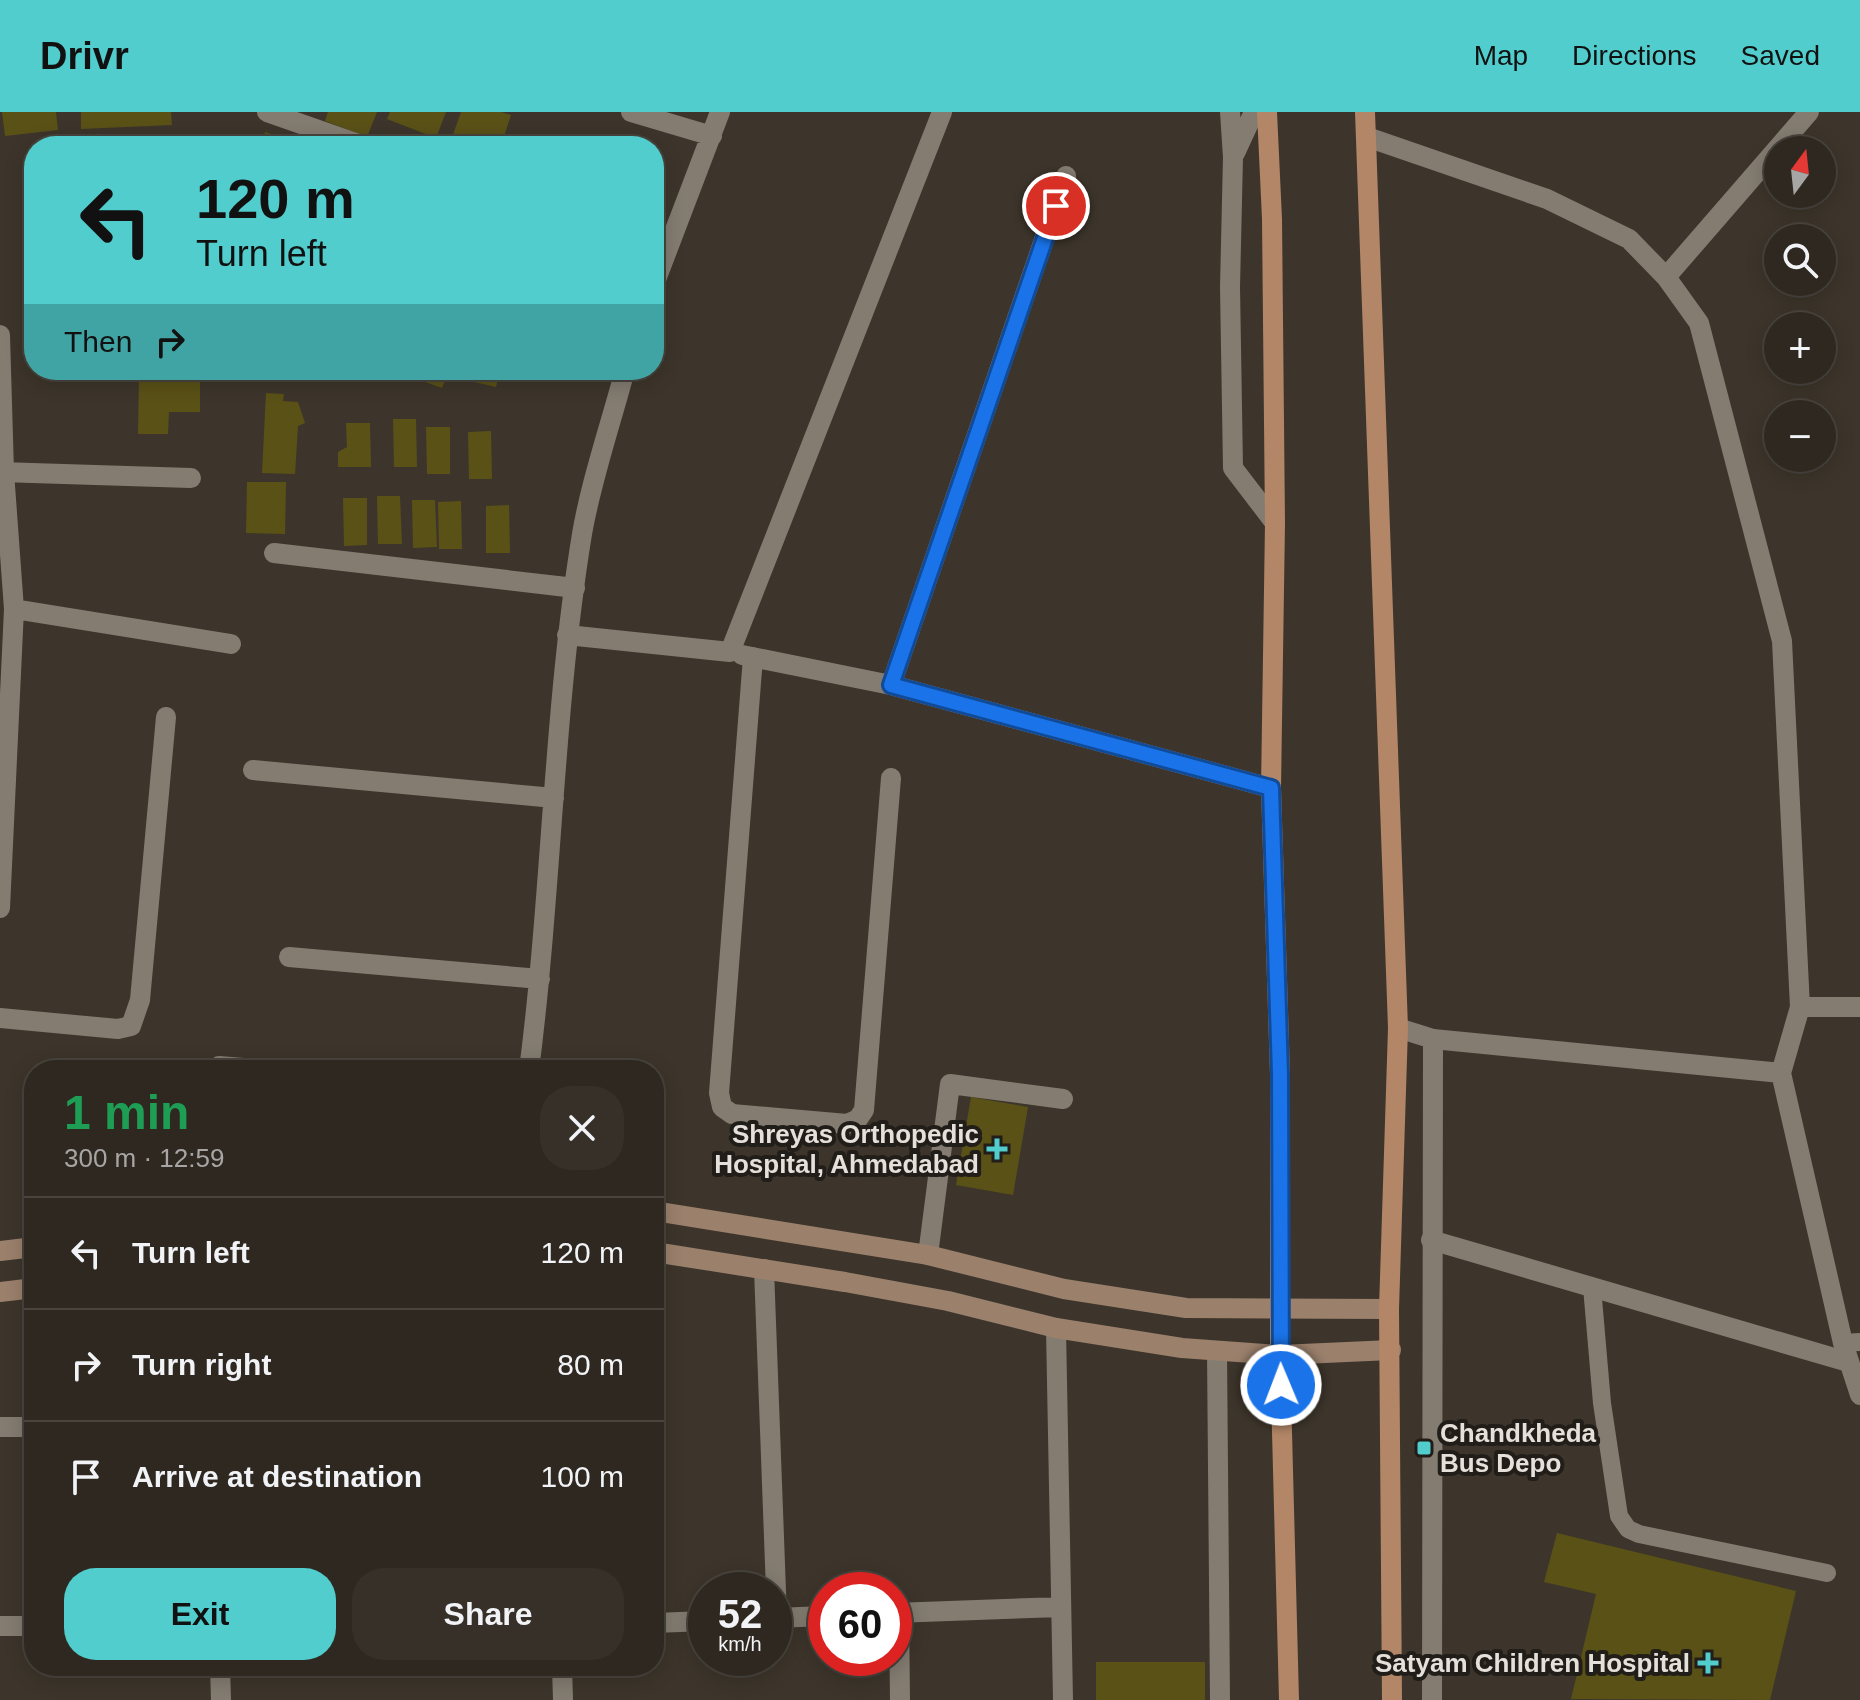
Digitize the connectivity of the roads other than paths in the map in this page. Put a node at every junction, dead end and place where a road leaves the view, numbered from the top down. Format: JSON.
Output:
{"nodes":[{"id":1,"x":267,"y":112,"type":"edge"},
{"id":2,"x":631,"y":112,"type":"edge"},
{"id":3,"x":720,"y":112,"type":"edge"},
{"id":4,"x":942,"y":112,"type":"edge"},
{"id":5,"x":1230,"y":112,"type":"edge"},
{"id":6,"x":1254,"y":112,"type":"edge"},
{"id":7,"x":1267,"y":112,"type":"edge"},
{"id":8,"x":1365,"y":112,"type":"edge"},
{"id":9,"x":1809,"y":112,"type":"edge"},
{"id":10,"x":335,"y":136,"type":"edge"},
{"id":11,"x":712,"y":136,"type":"junction"},
{"id":12,"x":1367,"y":137,"type":"junction"},
{"id":13,"x":1233,"y":157,"type":"junction"},
{"id":14,"x":1066,"y":176,"type":"dead end"},
{"id":15,"x":664,"y":242,"type":"edge"},
{"id":16,"x":1666,"y":277,"type":"junction"},
{"id":17,"x":0,"y":335,"type":"edge"},
{"id":18,"x":622,"y":380,"type":"edge"},
{"id":19,"x":2,"y":472,"type":"edge"},
{"id":20,"x":191,"y":478,"type":"dead end"},
{"id":21,"x":1275,"y":523,"type":"junction"},
{"id":22,"x":274,"y":553,"type":"dead end"},
{"id":23,"x":575,"y":588,"type":"junction"},
{"id":24,"x":14,"y":609,"type":"junction"},
{"id":25,"x":567,"y":635,"type":"junction"},
{"id":26,"x":231,"y":644,"type":"dead end"},
{"id":27,"x":730,"y":652,"type":"junction"},
{"id":28,"x":753,"y":657,"type":"junction"},
{"id":29,"x":891,"y":685,"type":"junction"},
{"id":30,"x":166,"y":717,"type":"dead end"},
{"id":31,"x":253,"y":770,"type":"dead end"},
{"id":32,"x":891,"y":778,"type":"dead end"},
{"id":33,"x":1271,"y":788,"type":"junction"},
{"id":34,"x":554,"y":798,"type":"junction"},
{"id":35,"x":0,"y":908,"type":"edge"},
{"id":36,"x":289,"y":957,"type":"dead end"},
{"id":37,"x":540,"y":979,"type":"junction"},
{"id":38,"x":1800,"y":1007,"type":"junction"},
{"id":39,"x":1860,"y":1007,"type":"edge"},
{"id":40,"x":0,"y":1018,"type":"edge"},
{"id":41,"x":1398,"y":1028,"type":"junction"},
{"id":42,"x":1433,"y":1039,"type":"junction"},
{"id":43,"x":530,"y":1060,"type":"edge"},
{"id":44,"x":1781,"y":1073,"type":"junction"},
{"id":45,"x":1063,"y":1099,"type":"dead end"},
{"id":46,"x":664,"y":1213,"type":"edge"},
{"id":47,"x":1431,"y":1240,"type":"junction"},
{"id":48,"x":24,"y":1248,"type":"edge"},
{"id":49,"x":0,"y":1251,"type":"edge"},
{"id":50,"x":664,"y":1254,"type":"edge"},
{"id":51,"x":928,"y":1255,"type":"junction"},
{"id":52,"x":764,"y":1269,"type":"junction"},
{"id":53,"x":1592,"y":1287,"type":"junction"},
{"id":54,"x":24,"y":1289,"type":"edge"},
{"id":55,"x":0,"y":1292,"type":"edge"},
{"id":56,"x":1389,"y":1309,"type":"junction"},
{"id":57,"x":1280,"y":1310,"type":"junction"},
{"id":58,"x":1056,"y":1328,"type":"junction"},
{"id":59,"x":1850,"y":1349,"type":"edge"},
{"id":60,"x":1391,"y":1350,"type":"junction"},
{"id":61,"x":1217,"y":1351,"type":"junction"},
{"id":62,"x":1280,"y":1355,"type":"junction"},
{"id":63,"x":1860,"y":1395,"type":"edge"},
{"id":64,"x":0,"y":1427,"type":"edge"},
{"id":65,"x":24,"y":1427,"type":"edge"},
{"id":66,"x":774,"y":1572,"type":"edge"},
{"id":67,"x":1827,"y":1573,"type":"dead end"},
{"id":68,"x":1061,"y":1607,"type":"junction"},
{"id":69,"x":912,"y":1612,"type":"edge"},
{"id":70,"x":688,"y":1622,"type":"edge"},
{"id":71,"x":664,"y":1623,"type":"edge"},
{"id":72,"x":0,"y":1626,"type":"edge"},
{"id":73,"x":24,"y":1626,"type":"edge"},
{"id":74,"x":220,"y":1676,"type":"edge"},
{"id":75,"x":562,"y":1676,"type":"edge"},
{"id":76,"x":899,"y":1676,"type":"edge"},
{"id":77,"x":221,"y":1700,"type":"edge"},
{"id":78,"x":563,"y":1700,"type":"edge"},
{"id":79,"x":900,"y":1700,"type":"edge"},
{"id":80,"x":1063,"y":1700,"type":"edge"},
{"id":81,"x":1220,"y":1700,"type":"edge"},
{"id":82,"x":1289,"y":1700,"type":"edge"},
{"id":83,"x":1392,"y":1700,"type":"edge"},
{"id":84,"x":1432,"y":1700,"type":"edge"}],
"edges":[{"from":1,"to":10,"type":"street"},
{"from":2,"to":11,"type":"street"},
{"from":3,"to":11,"type":"street"},
{"from":4,"to":27,"type":"street"},
{"from":5,"to":13,"type":"street"},
{"from":6,"to":13,"type":"street"},
{"from":7,"to":21,"type":"main road"},
{"from":8,"to":12,"type":"main road"},
{"from":9,"to":16,"type":"street"},
{"from":11,"to":15,"type":"street"},
{"from":12,"to":16,"type":"street"},
{"from":12,"to":41,"type":"main road"},
{"from":13,"to":21,"type":"street"},
{"from":14,"to":29,"type":"street"},
{"from":16,"to":38,"type":"street"},
{"from":17,"to":19,"type":"street"},
{"from":18,"to":23,"type":"street"},
{"from":19,"to":20,"type":"street"},
{"from":19,"to":24,"type":"street"},
{"from":21,"to":33,"type":"main road"},
{"from":22,"to":23,"type":"street"},
{"from":23,"to":25,"type":"street"},
{"from":24,"to":26,"type":"street"},
{"from":24,"to":35,"type":"street"},
{"from":25,"to":27,"type":"street"},
{"from":25,"to":34,"type":"street"},
{"from":27,"to":28,"type":"street"},
{"from":28,"to":29,"type":"street"},
{"from":28,"to":32,"type":"street"},
{"from":29,"to":33,"type":"street"},
{"from":30,"to":40,"type":"street"},
{"from":31,"to":34,"type":"street"},
{"from":33,"to":57,"type":"main road"},
{"from":34,"to":37,"type":"street"},
{"from":36,"to":37,"type":"street"},
{"from":37,"to":43,"type":"street"},
{"from":38,"to":39,"type":"street"},
{"from":38,"to":44,"type":"street"},
{"from":41,"to":42,"type":"street"},
{"from":41,"to":56,"type":"main road"},
{"from":42,"to":44,"type":"street"},
{"from":42,"to":47,"type":"street"},
{"from":44,"to":59,"type":"street"},
{"from":45,"to":51,"type":"street"},
{"from":46,"to":51,"type":"main road"},
{"from":47,"to":53,"type":"street"},
{"from":47,"to":84,"type":"street"},
{"from":48,"to":49,"type":"main road"},
{"from":50,"to":52,"type":"main road"},
{"from":51,"to":57,"type":"main road"},
{"from":52,"to":58,"type":"main road"},
{"from":52,"to":66,"type":"street"},
{"from":53,"to":59,"type":"street"},
{"from":53,"to":67,"type":"lane"},
{"from":54,"to":55,"type":"main road"},
{"from":56,"to":57,"type":"main road"},
{"from":56,"to":60,"type":"main road"},
{"from":57,"to":62,"type":"main road"},
{"from":58,"to":61,"type":"main road"},
{"from":58,"to":68,"type":"street"},
{"from":59,"to":63,"type":"street"},
{"from":60,"to":62,"type":"main road"},
{"from":60,"to":83,"type":"main road"},
{"from":61,"to":62,"type":"main road"},
{"from":61,"to":81,"type":"street"},
{"from":62,"to":82,"type":"main road"},
{"from":64,"to":65,"type":"street"},
{"from":68,"to":69,"type":"street"},
{"from":68,"to":80,"type":"street"},
{"from":70,"to":71,"type":"street"},
{"from":72,"to":73,"type":"street"},
{"from":74,"to":77,"type":"street"},
{"from":75,"to":78,"type":"street"},
{"from":76,"to":79,"type":"street"}]}
